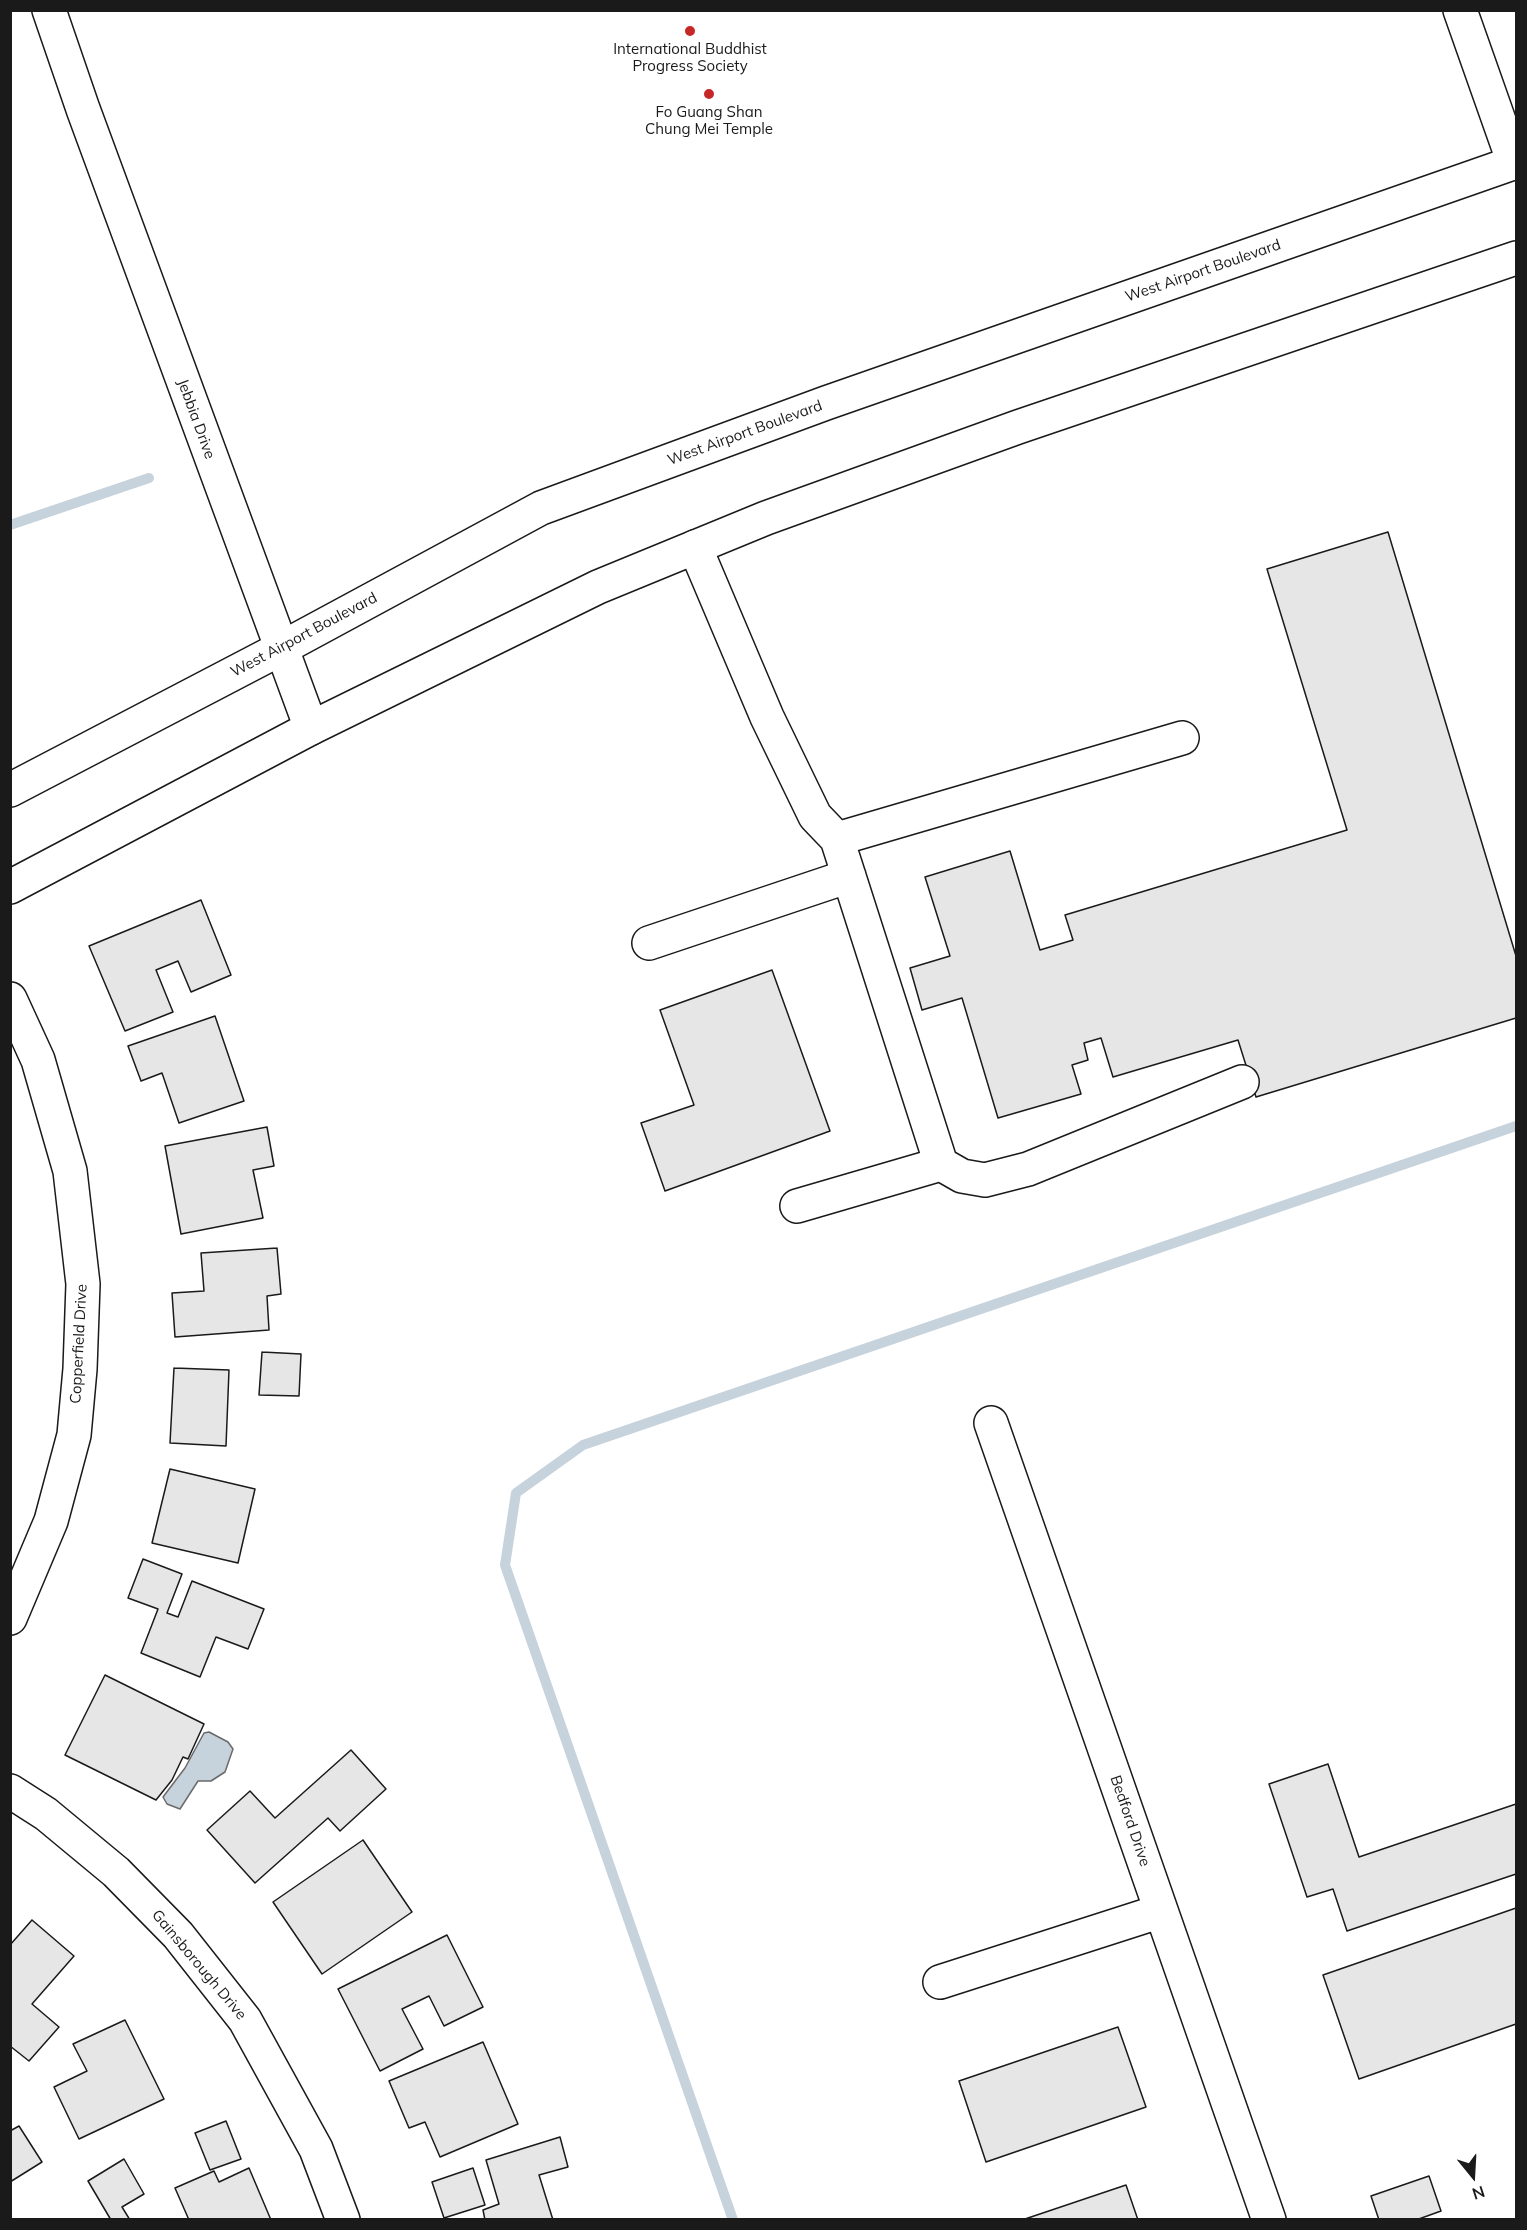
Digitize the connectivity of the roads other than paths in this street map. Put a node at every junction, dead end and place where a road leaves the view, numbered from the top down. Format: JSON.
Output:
{"nodes":[{"id":1,"x":50,"y":10,"type":"edge"},
{"id":2,"x":1460,"y":10,"type":"edge"},
{"id":3,"x":1515,"y":162,"type":"edge"},
{"id":4,"x":1516,"y":258,"type":"edge"},
{"id":5,"x":695,"y":547,"type":"junction"},
{"id":6,"x":280,"y":649,"type":"junction"},
{"id":7,"x":311,"y":728,"type":"junction"},
{"id":8,"x":1182,"y":738,"type":"dead end"},
{"id":9,"x":10,"y":790,"type":"edge"},
{"id":10,"x":837,"y":839,"type":"junction"},
{"id":11,"x":849,"y":876,"type":"junction"},
{"id":12,"x":10,"y":887,"type":"edge"},
{"id":13,"x":649,"y":943,"type":"dead end"},
{"id":14,"x":10,"y":999,"type":"edge"},
{"id":15,"x":1242,"y":1082,"type":"dead end"},
{"id":16,"x":941,"y":1164,"type":"junction"},
{"id":17,"x":797,"y":1206,"type":"dead end"},
{"id":18,"x":991,"y":1423,"type":"dead end"},
{"id":19,"x":10,"y":1618,"type":"edge"},
{"id":20,"x":10,"y":1791,"type":"edge"},
{"id":21,"x":1161,"y":1911,"type":"junction"},
{"id":22,"x":940,"y":1982,"type":"dead end"},
{"id":23,"x":343,"y":2220,"type":"edge"},
{"id":24,"x":1269,"y":2220,"type":"edge"}],
"edges":[{"from":1,"to":6,"type":"main road","name":"Jebbia Drive"},
{"from":2,"to":3,"type":"main road"},
{"from":3,"to":6,"type":"main road","name":"West Airport Boulevard"},
{"from":4,"to":5,"type":"main road"},
{"from":5,"to":7,"type":"main road"},
{"from":5,"to":10,"type":"main road"},
{"from":6,"to":7,"type":"main road","name":"Jebbia Drive"},
{"from":6,"to":9,"type":"main road","name":"West Airport Boulevard"},
{"from":7,"to":12,"type":"main road"},
{"from":8,"to":10,"type":"main road"},
{"from":10,"to":11,"type":"main road"},
{"from":11,"to":13,"type":"main road"},
{"from":11,"to":16,"type":"main road"},
{"from":14,"to":19,"type":"main road","name":"Copperfield Drive"},
{"from":15,"to":16,"type":"main road"},
{"from":16,"to":17,"type":"main road"},
{"from":18,"to":21,"type":"main road","name":"Bedford Drive"},
{"from":20,"to":23,"type":"main road","name":"Gainsborough Drive"},
{"from":21,"to":22,"type":"main road"},
{"from":21,"to":24,"type":"main road","name":"Bedford Drive"}]}
